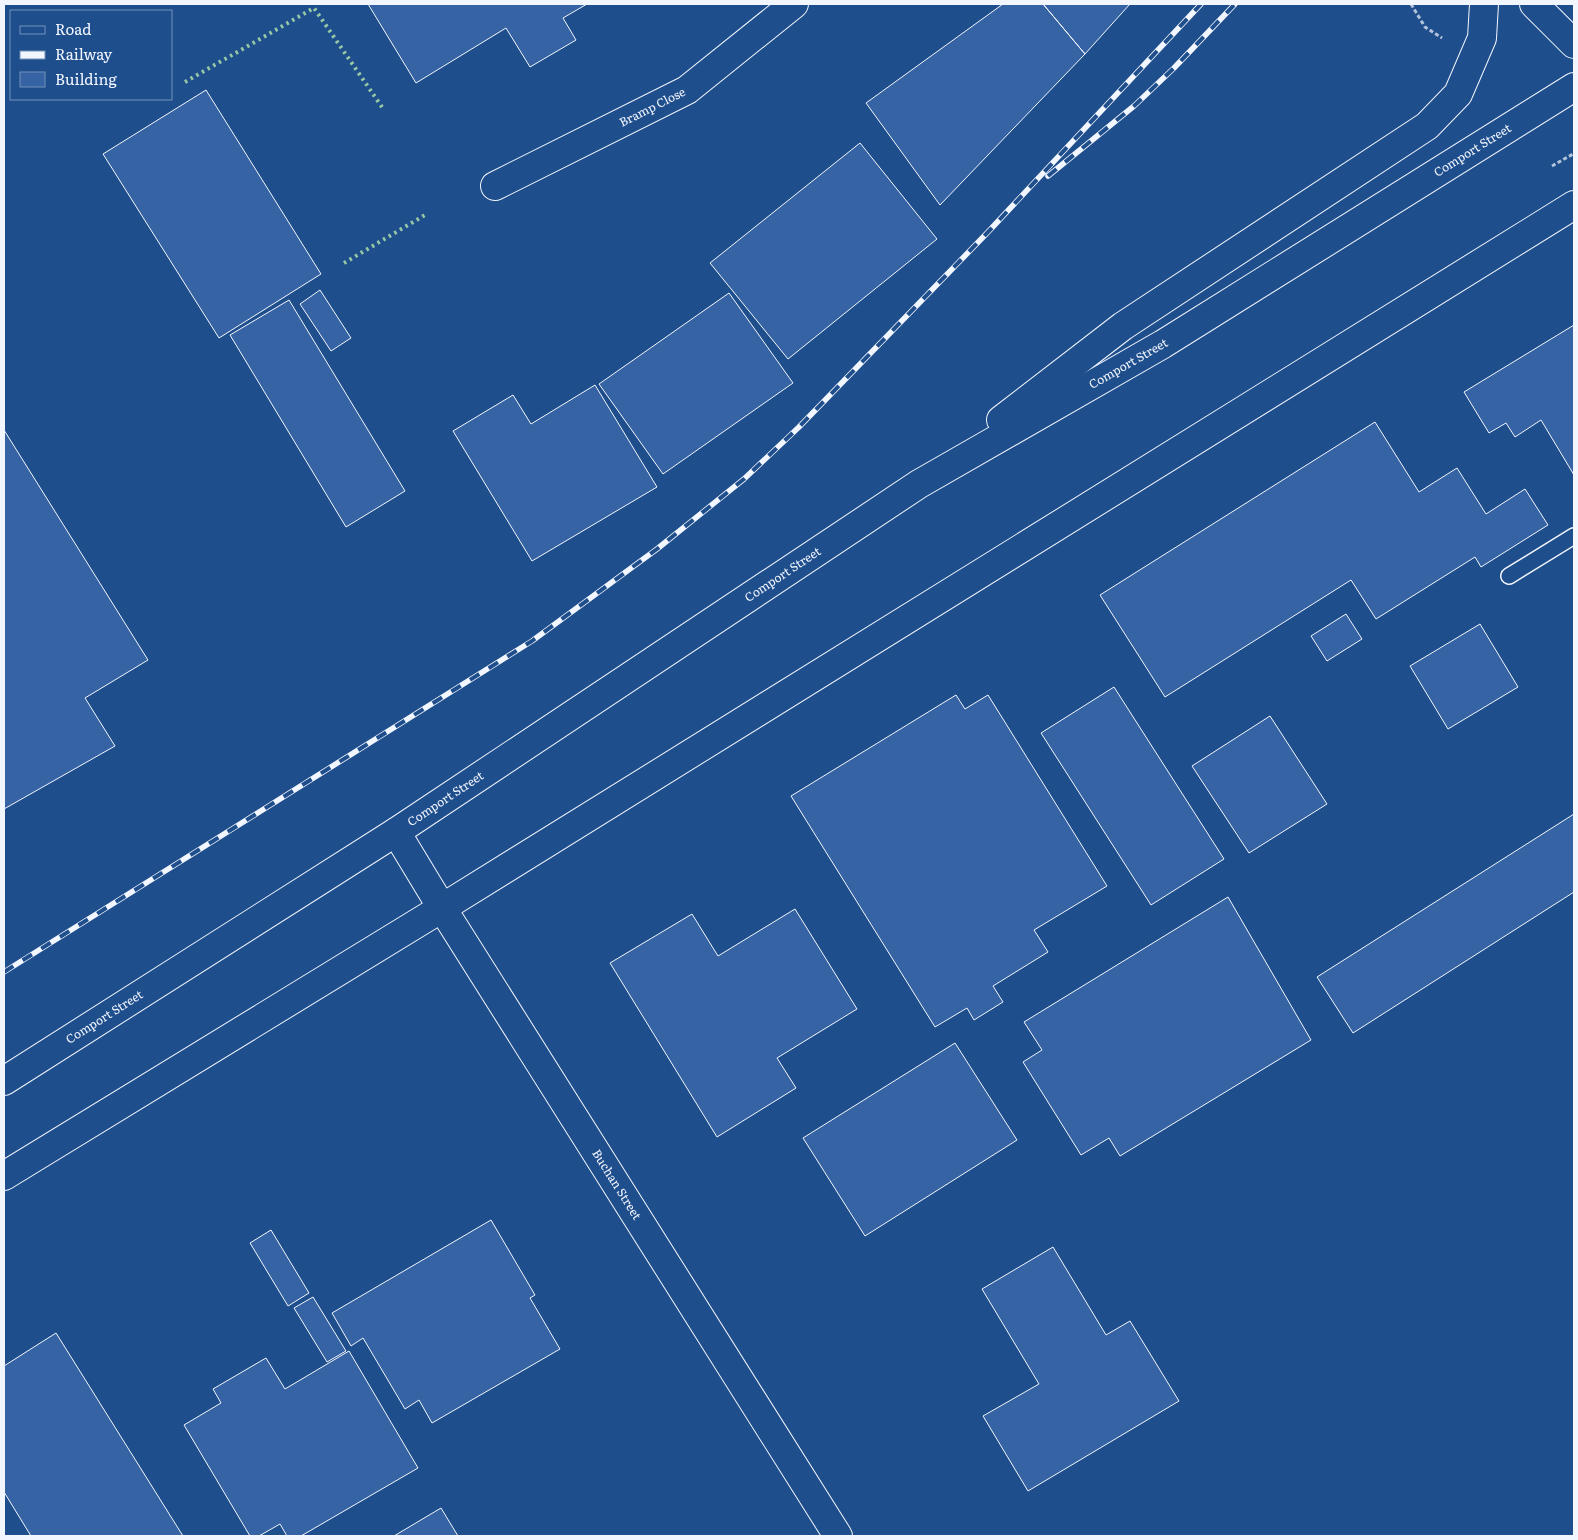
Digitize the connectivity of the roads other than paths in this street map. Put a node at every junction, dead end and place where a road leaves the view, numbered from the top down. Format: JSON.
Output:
{"nodes":[{"id":1,"x":794,"y":4,"type":"edge"},
{"id":2,"x":1484,"y":4,"type":"edge"},
{"id":3,"x":1534,"y":4,"type":"edge"},
{"id":4,"x":1574,"y":44,"type":"edge"},
{"id":5,"x":1574,"y":87,"type":"edge"},
{"id":6,"x":495,"y":186,"type":"dead end"},
{"id":7,"x":1574,"y":205,"type":"edge"},
{"id":8,"x":919,"y":484,"type":"junction"},
{"id":9,"x":1574,"y":536,"type":"edge"},
{"id":10,"x":1510,"y":576,"type":"dead end"},
{"id":11,"x":396,"y":832,"type":"junction"},
{"id":12,"x":442,"y":908,"type":"junction"},
{"id":13,"x":4,"y":1081,"type":"edge"},
{"id":14,"x":4,"y":1176,"type":"edge"},
{"id":15,"x":838,"y":1536,"type":"edge"}],
"edges":[{"from":1,"to":6,"type":"main road","name":"Bramp Close"},
{"from":2,"to":8,"type":"main road"},
{"from":3,"to":4,"type":"main road"},
{"from":5,"to":8,"type":"main road","name":"Comport Street"},
{"from":7,"to":12,"type":"main road"},
{"from":8,"to":11,"type":"main road","name":"Comport Street"},
{"from":9,"to":10,"type":"lane"},
{"from":11,"to":12,"type":"main road","name":"Buchan Street"},
{"from":11,"to":13,"type":"main road","name":"Comport Street"},
{"from":12,"to":14,"type":"main road"},
{"from":12,"to":15,"type":"main road","name":"Buchan Street"}]}
